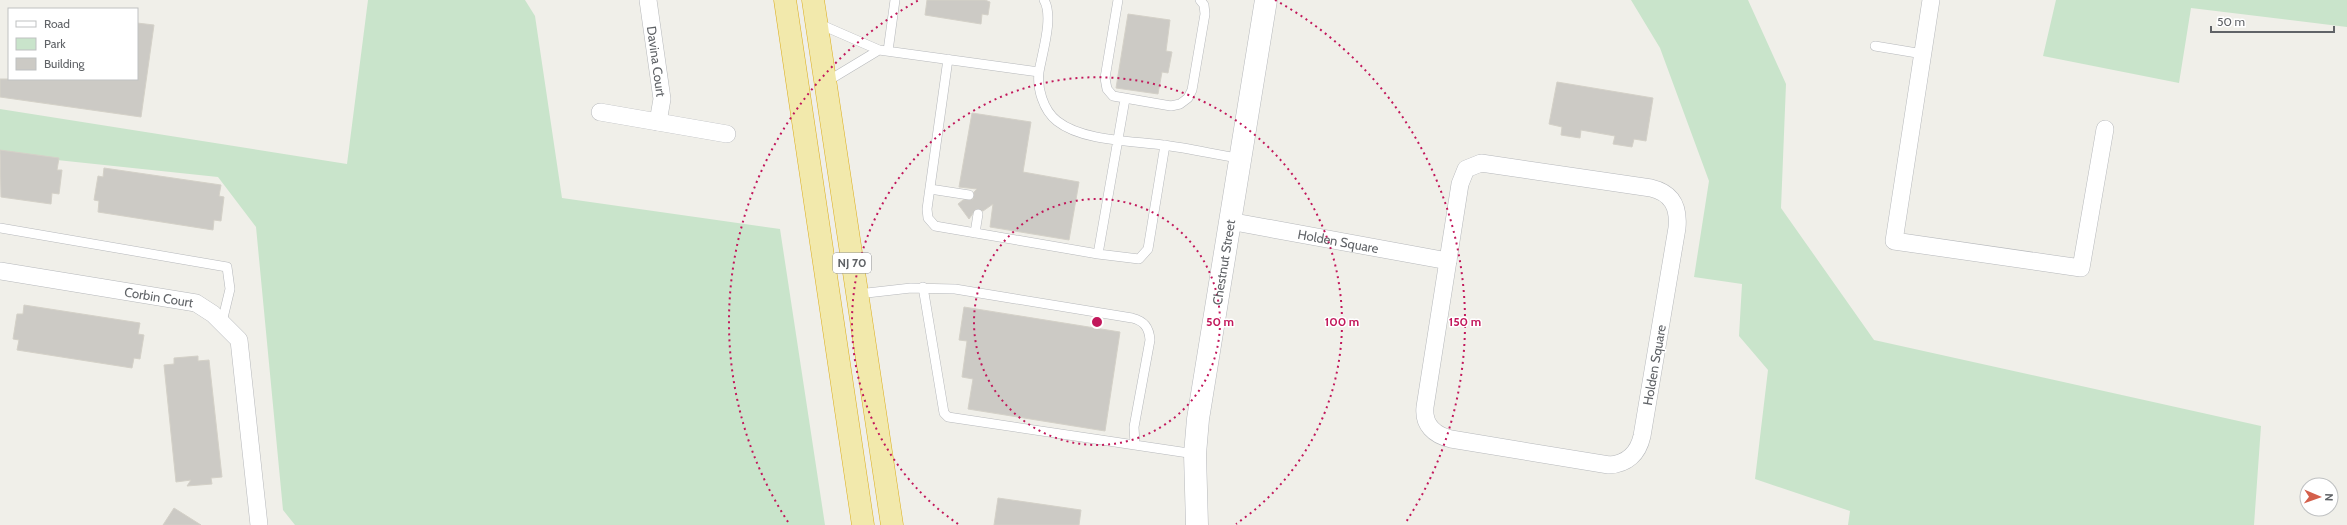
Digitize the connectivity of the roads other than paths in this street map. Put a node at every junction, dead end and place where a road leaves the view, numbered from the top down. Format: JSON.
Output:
{"nodes":[{"id":1,"x":648,"y":0,"type":"edge"},
{"id":2,"x":785,"y":0,"type":"edge"},
{"id":3,"x":813,"y":0,"type":"edge"},
{"id":4,"x":895,"y":0,"type":"edge"},
{"id":5,"x":1044,"y":0,"type":"edge"},
{"id":6,"x":1118,"y":0,"type":"edge"},
{"id":7,"x":1200,"y":0,"type":"edge"},
{"id":8,"x":1266,"y":0,"type":"edge"},
{"id":9,"x":1931,"y":0,"type":"edge"},
{"id":10,"x":816,"y":22,"type":"junction"},
{"id":11,"x":1874,"y":46,"type":"dead end"},
{"id":12,"x":883,"y":50,"type":"junction"},
{"id":13,"x":1923,"y":54,"type":"junction"},
{"id":14,"x":948,"y":59,"type":"junction"},
{"id":15,"x":1039,"y":72,"type":"junction"},
{"id":16,"x":825,"y":83,"type":"junction"},
{"id":17,"x":1125,"y":98,"type":"junction"},
{"id":18,"x":600,"y":112,"type":"dead end"},
{"id":19,"x":658,"y":122,"type":"junction"},
{"id":20,"x":2105,"y":129,"type":"dead end"},
{"id":21,"x":727,"y":134,"type":"dead end"},
{"id":22,"x":1118,"y":140,"type":"junction"},
{"id":23,"x":1165,"y":145,"type":"junction"},
{"id":24,"x":1238,"y":158,"type":"junction"},
{"id":25,"x":930,"y":189,"type":"junction"},
{"id":26,"x":969,"y":195,"type":"dead end"},
{"id":27,"x":978,"y":214,"type":"dead end"},
{"id":28,"x":1229,"y":221,"type":"junction"},
{"id":29,"x":0,"y":228,"type":"edge"},
{"id":30,"x":975,"y":233,"type":"junction"},
{"id":31,"x":1098,"y":254,"type":"junction"},
{"id":32,"x":1448,"y":261,"type":"junction"},
{"id":33,"x":0,"y":271,"type":"edge"},
{"id":34,"x":923,"y":287,"type":"junction"},
{"id":35,"x":857,"y":294,"type":"junction"},
{"id":36,"x":222,"y":322,"type":"junction"},
{"id":37,"x":1135,"y":444,"type":"junction"},
{"id":38,"x":1195,"y":454,"type":"junction"},
{"id":39,"x":860,"y":500,"type":"junction"},
{"id":40,"x":259,"y":525,"type":"edge"},
{"id":41,"x":857,"y":525,"type":"edge"},
{"id":42,"x":864,"y":525,"type":"edge"},
{"id":43,"x":892,"y":525,"type":"edge"},
{"id":44,"x":1197,"y":525,"type":"edge"}],
"edges":[{"from":1,"to":19,"type":"street","name":"Davina Court"},
{"from":2,"to":39,"type":"highway","number":"NJ 70"},
{"from":3,"to":10,"type":"highway","number":"NJ 70"},
{"from":4,"to":12,"type":"lane"},
{"from":5,"to":15,"type":"lane"},
{"from":6,"to":17,"type":"lane"},
{"from":7,"to":17,"type":"lane"},
{"from":8,"to":24,"type":"street","name":"Chestnut Street"},
{"from":9,"to":13,"type":"street"},
{"from":10,"to":12,"type":"lane"},
{"from":10,"to":16,"type":"highway","number":"NJ 70"},
{"from":11,"to":13,"type":"lane"},
{"from":12,"to":14,"type":"lane"},
{"from":12,"to":16,"type":"lane"},
{"from":13,"to":20,"type":"street"},
{"from":14,"to":15,"type":"lane"},
{"from":14,"to":25,"type":"lane"},
{"from":15,"to":22,"type":"lane"},
{"from":16,"to":35,"type":"highway","number":"NJ 70"},
{"from":17,"to":22,"type":"lane"},
{"from":18,"to":19,"type":"street"},
{"from":19,"to":21,"type":"street"},
{"from":22,"to":23,"type":"lane"},
{"from":22,"to":31,"type":"lane"},
{"from":23,"to":24,"type":"lane"},
{"from":23,"to":31,"type":"lane"},
{"from":24,"to":28,"type":"street","name":"Chestnut Street"},
{"from":25,"to":26,"type":"lane"},
{"from":25,"to":30,"type":"lane"},
{"from":27,"to":30,"type":"lane"},
{"from":28,"to":32,"type":"street","name":"Holden Square"},
{"from":28,"to":38,"type":"street","name":"Chestnut Street"},
{"from":29,"to":36,"type":"lane"},
{"from":30,"to":31,"type":"lane"},
{"from":32,"to":32,"type":"street","name":"Holden Square"},
{"from":33,"to":36,"type":"street","name":"Corbin Court"},
{"from":34,"to":35,"type":"lane"},
{"from":34,"to":37,"type":"lane"},
{"from":34,"to":37,"type":"lane"},
{"from":35,"to":43,"type":"highway","number":"NJ 70"},
{"from":36,"to":40,"type":"street","name":"Corbin Court"},
{"from":37,"to":38,"type":"lane"},
{"from":38,"to":44,"type":"street","name":"Chestnut Street"},
{"from":39,"to":41,"type":"highway"},
{"from":39,"to":42,"type":"highway","number":"NJ 70"}]}
